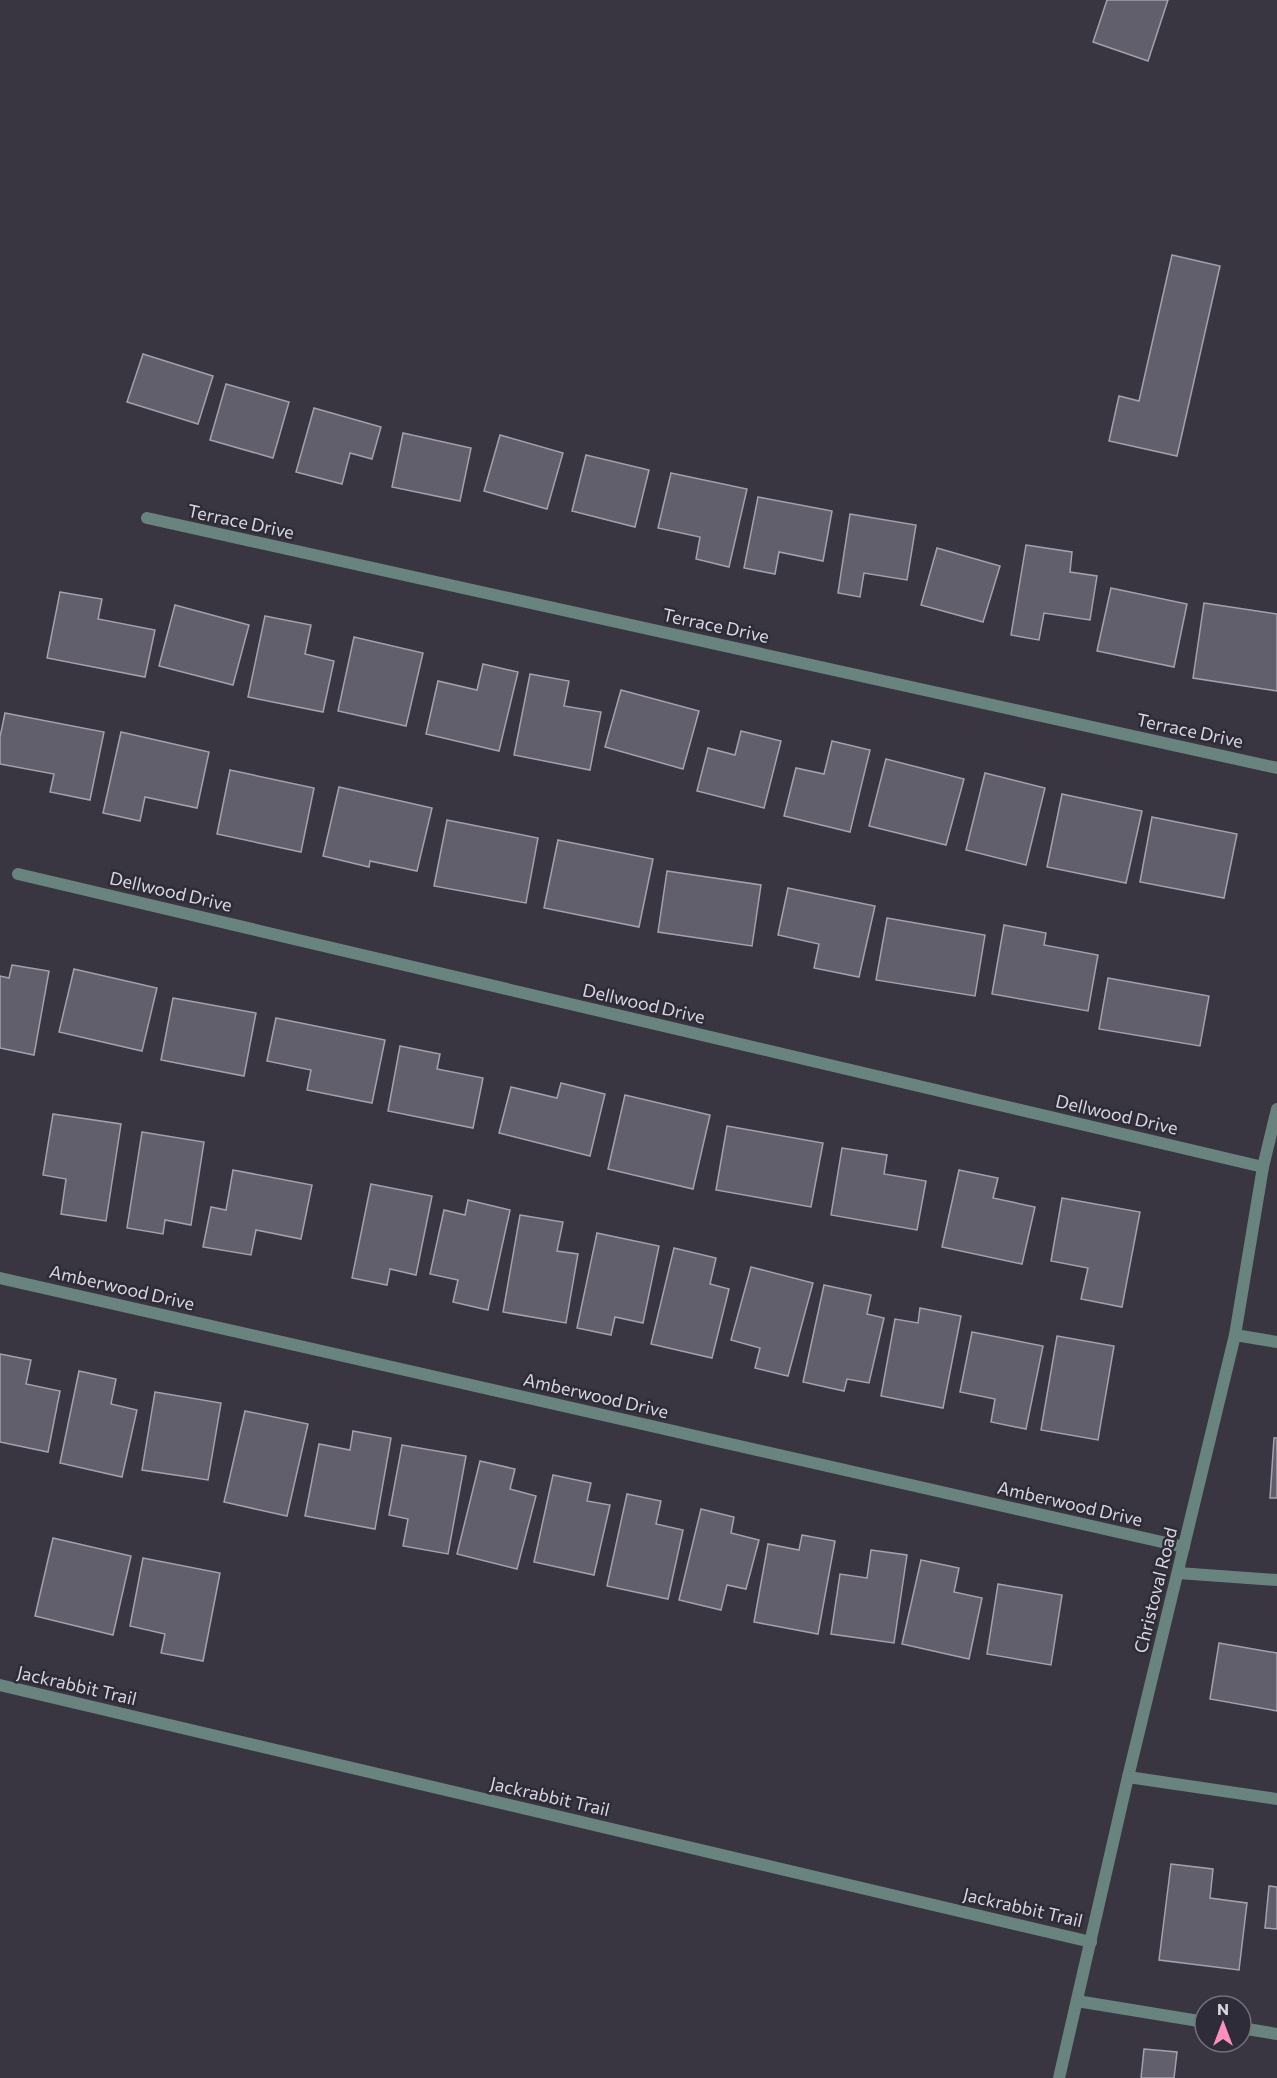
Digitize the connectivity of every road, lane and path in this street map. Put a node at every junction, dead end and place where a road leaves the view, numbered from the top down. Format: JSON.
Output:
{"nodes":[{"id":1,"x":147,"y":518,"type":"dead end"},
{"id":2,"x":1277,"y":768,"type":"edge"},
{"id":3,"x":18,"y":874,"type":"dead end"},
{"id":4,"x":1277,"y":1109,"type":"edge"},
{"id":5,"x":1263,"y":1167,"type":"junction"},
{"id":6,"x":0,"y":1278,"type":"edge"},
{"id":7,"x":1235,"y":1335,"type":"junction"},
{"id":8,"x":1277,"y":1342,"type":"edge"},
{"id":9,"x":1184,"y":1547,"type":"junction"},
{"id":10,"x":1178,"y":1573,"type":"junction"},
{"id":11,"x":1277,"y":1580,"type":"edge"},
{"id":12,"x":0,"y":1685,"type":"edge"},
{"id":13,"x":1128,"y":1777,"type":"junction"},
{"id":14,"x":1277,"y":1799,"type":"edge"},
{"id":15,"x":1091,"y":1942,"type":"junction"},
{"id":16,"x":1077,"y":2001,"type":"junction"},
{"id":17,"x":1193,"y":2020,"type":"edge"},
{"id":18,"x":1253,"y":2030,"type":"edge"},
{"id":19,"x":1277,"y":2034,"type":"edge"},
{"id":20,"x":1059,"y":2078,"type":"edge"}],
"edges":[{"from":1,"to":2,"type":"street","name":"Terrace Drive"},
{"from":3,"to":5,"type":"street","name":"Dellwood Drive"},
{"from":4,"to":5,"type":"street","name":"Christoval Road"},
{"from":5,"to":7,"type":"street","name":"Christoval Road"},
{"from":6,"to":9,"type":"street","name":"Amberwood Drive"},
{"from":7,"to":8,"type":"street"},
{"from":7,"to":9,"type":"street","name":"Christoval Road"},
{"from":9,"to":10,"type":"street","name":"Christoval Road"},
{"from":10,"to":11,"type":"street"},
{"from":10,"to":13,"type":"street","name":"Christoval Road"},
{"from":12,"to":15,"type":"street","name":"Jackrabbit Trail"},
{"from":13,"to":14,"type":"street"},
{"from":13,"to":15,"type":"street","name":"Christoval Road"},
{"from":15,"to":16,"type":"street","name":"Christoval Road"},
{"from":16,"to":17,"type":"street"},
{"from":16,"to":20,"type":"street","name":"Christoval Road"},
{"from":18,"to":19,"type":"street"}]}
